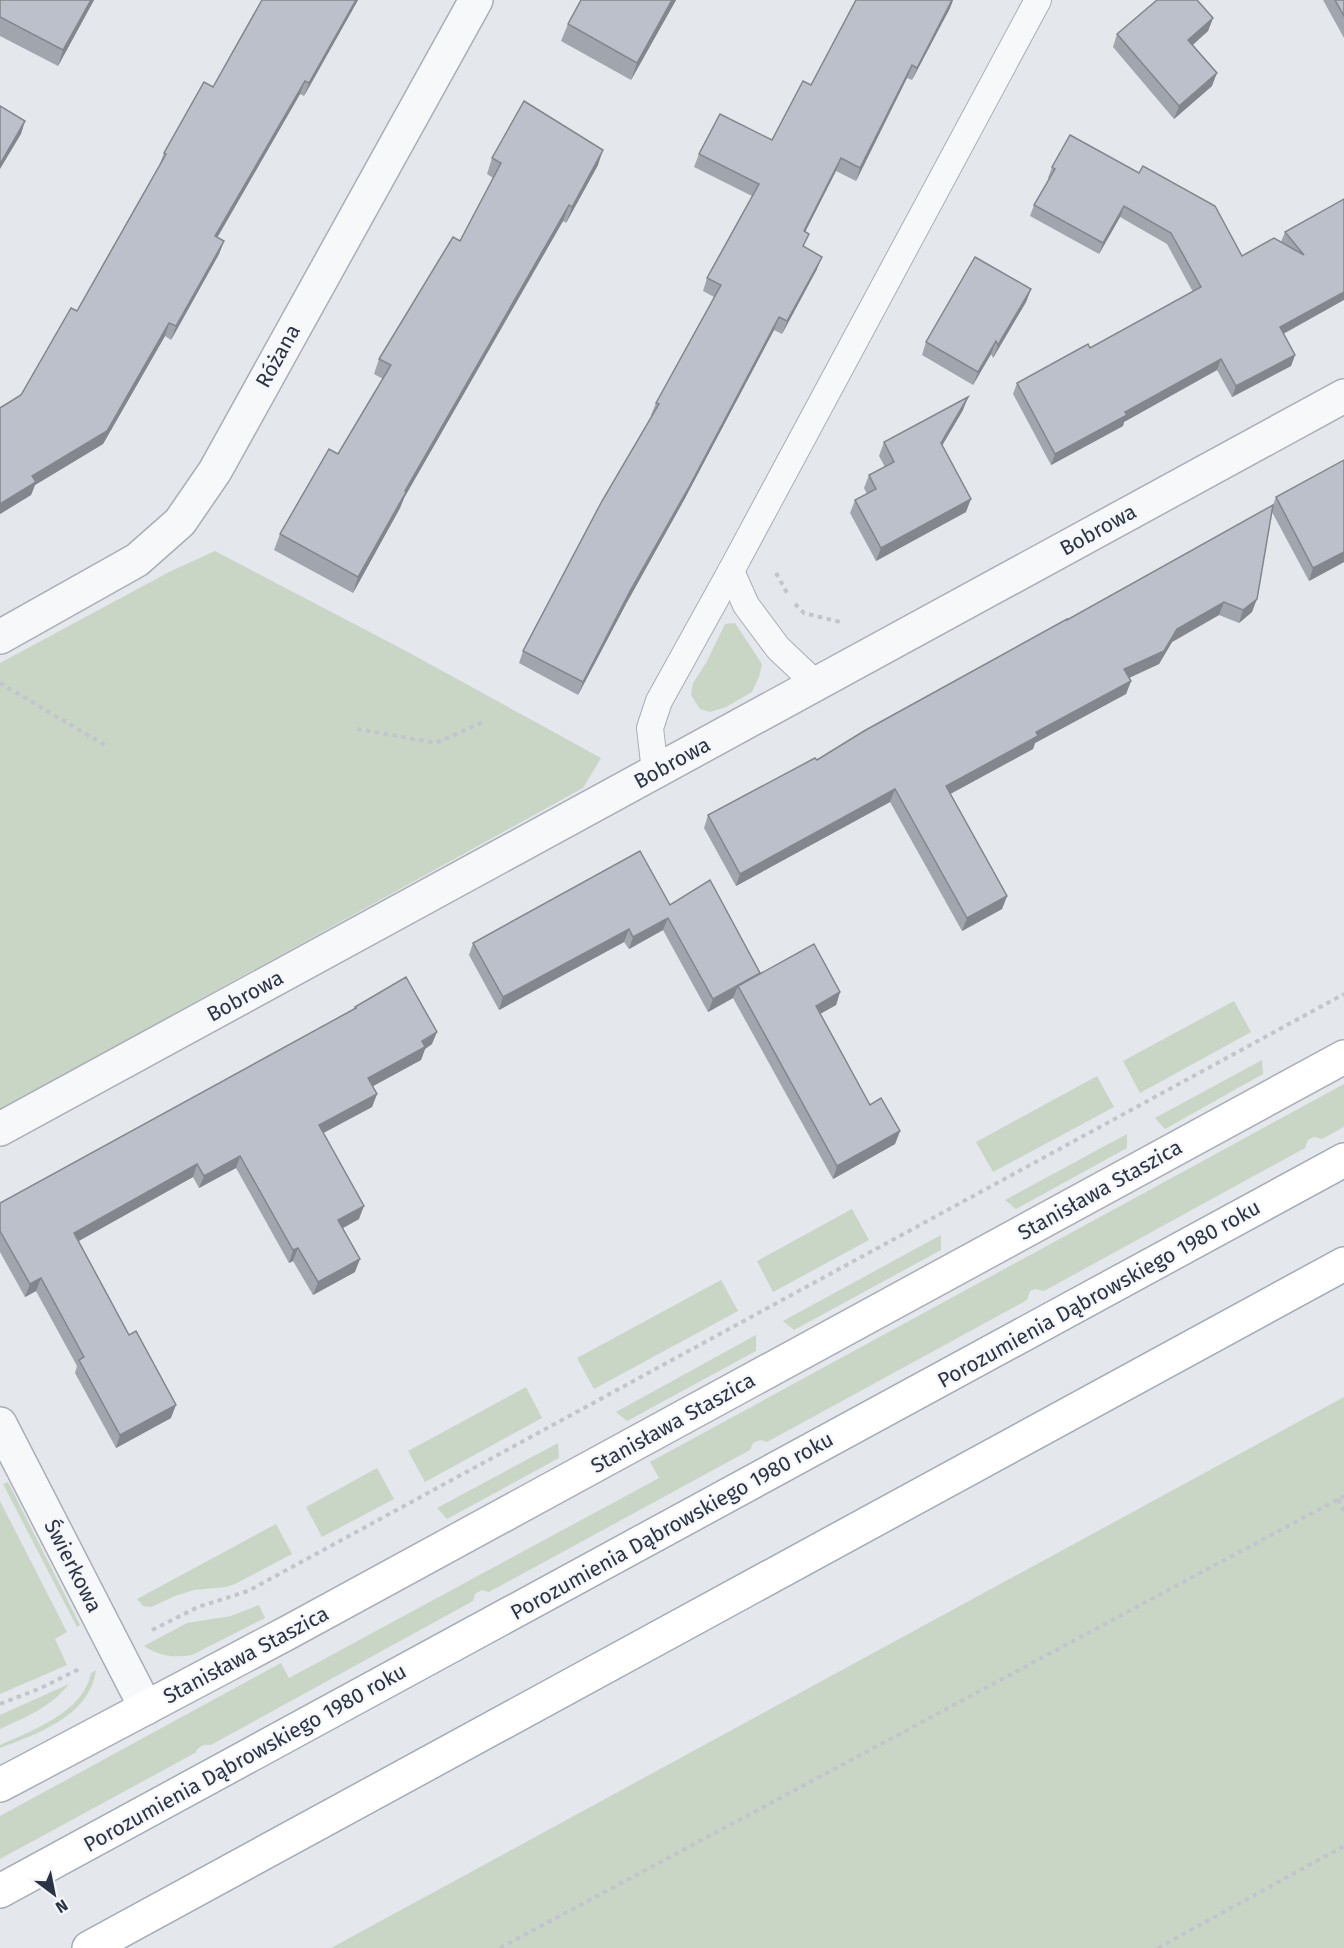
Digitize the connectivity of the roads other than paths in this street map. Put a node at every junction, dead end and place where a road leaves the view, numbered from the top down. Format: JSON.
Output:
{"nodes":[{"id":1,"x":476,"y":0,"type":"edge"},
{"id":2,"x":1038,"y":1,"type":"edge"},
{"id":3,"x":1344,"y":396,"type":"edge"},
{"id":4,"x":731,"y":571,"type":"junction"},
{"id":5,"x":0,"y":637,"type":"edge"},
{"id":6,"x":816,"y":684,"type":"junction"},
{"id":7,"x":655,"y":771,"type":"junction"},
{"id":8,"x":1344,"y":1057,"type":"edge"},
{"id":9,"x":0,"y":1129,"type":"edge"},
{"id":10,"x":1344,"y":1160,"type":"edge"},
{"id":11,"x":1344,"y":1264,"type":"edge"},
{"id":12,"x":0,"y":1424,"type":"edge"},
{"id":13,"x":146,"y":1708,"type":"junction"},
{"id":14,"x":0,"y":1785,"type":"edge"},
{"id":15,"x":0,"y":1891,"type":"edge"},
{"id":16,"x":89,"y":1948,"type":"edge"}],
"edges":[{"from":1,"to":5,"type":"street","name":"Różana"},
{"from":2,"to":4,"type":"lane"},
{"from":3,"to":6,"type":"street","name":"Bobrowa"},
{"from":4,"to":6,"type":"lane"},
{"from":4,"to":7,"type":"lane"},
{"from":6,"to":7,"type":"street","name":"Bobrowa"},
{"from":7,"to":9,"type":"street","name":"Bobrowa"},
{"from":8,"to":13,"type":"main road","name":"Stanisława Staszica"},
{"from":10,"to":15,"type":"main road","name":"Porozumienia Dąbrowskiego 1980 roku"},
{"from":11,"to":16,"type":"main road"},
{"from":12,"to":13,"type":"street","name":"Świerkowa"},
{"from":13,"to":14,"type":"main road","name":"Stanisława Staszica"}]}
